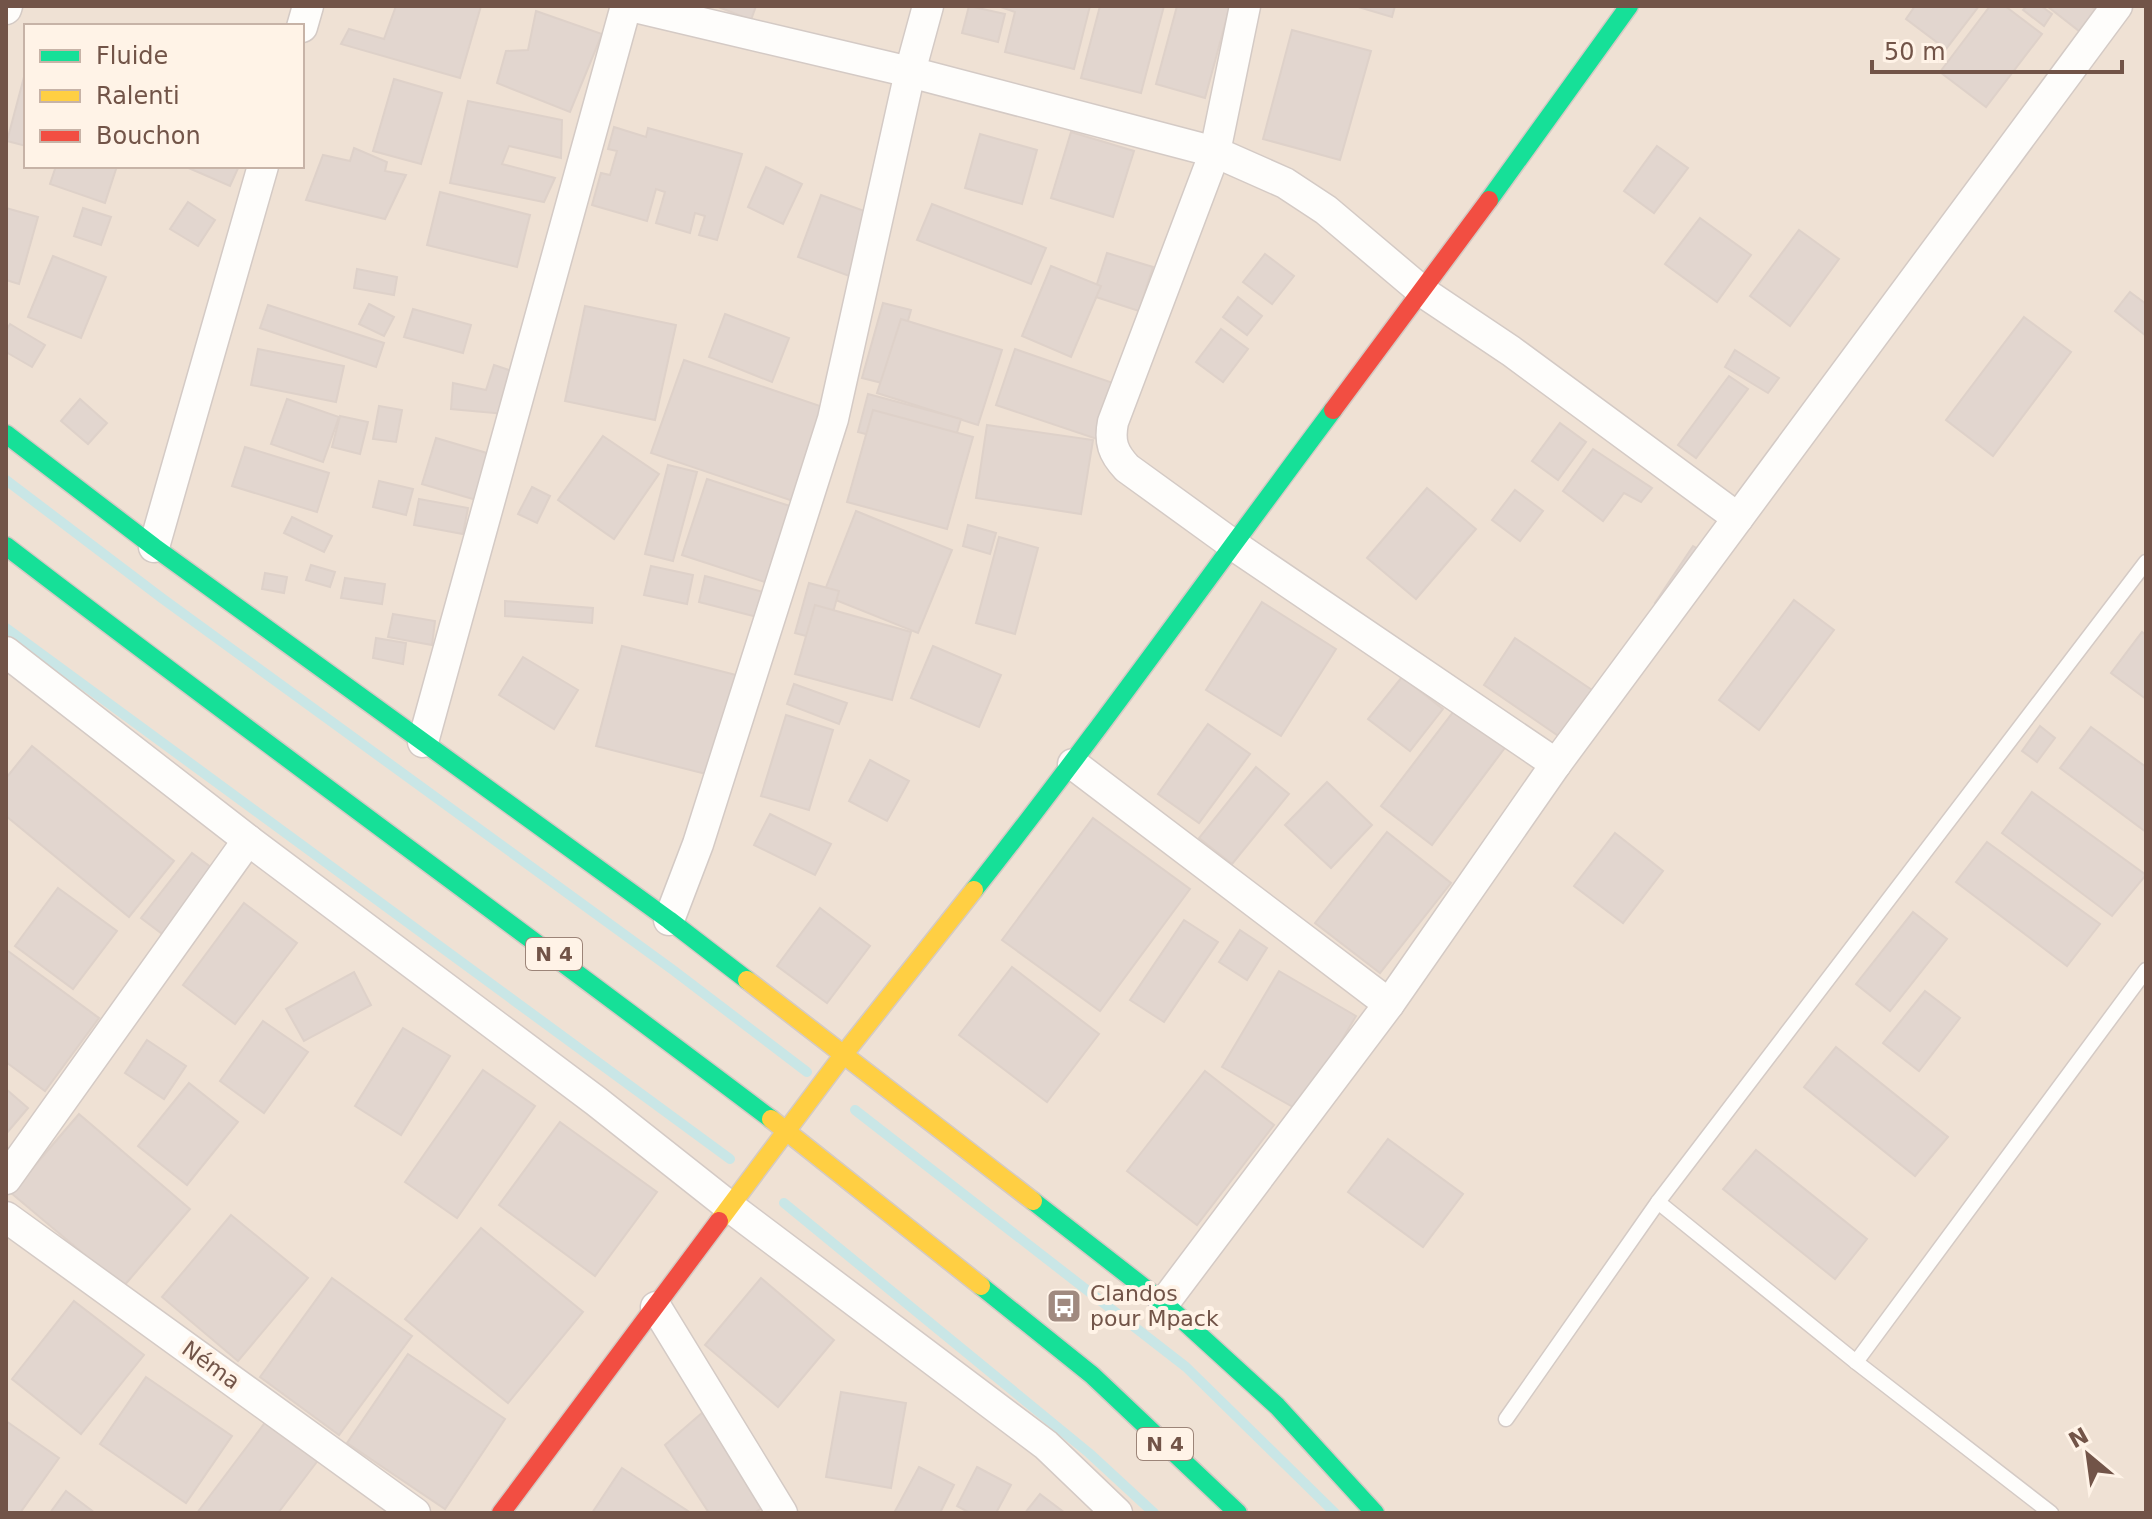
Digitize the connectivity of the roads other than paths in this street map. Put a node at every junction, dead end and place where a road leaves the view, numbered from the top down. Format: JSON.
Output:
{"nodes":[{"id":1,"x":628,"y":6,"type":"edge"},
{"id":2,"x":928,"y":6,"type":"edge"},
{"id":3,"x":1245,"y":6,"type":"edge"},
{"id":4,"x":1629,"y":6,"type":"edge"},
{"id":5,"x":2117,"y":6,"type":"edge"},
{"id":6,"x":910,"y":72,"type":"junction"},
{"id":7,"x":1215,"y":152,"type":"junction"},
{"id":8,"x":262,"y":168,"type":"edge"},
{"id":9,"x":1423,"y":292,"type":"junction"},
{"id":10,"x":6,"y":434,"type":"edge"},
{"id":11,"x":1738,"y":518,"type":"junction"},
{"id":12,"x":1232,"y":544,"type":"junction"},
{"id":13,"x":6,"y":546,"type":"edge"},
{"id":14,"x":154,"y":547,"type":"junction"},
{"id":15,"x":2146,"y":562,"type":"edge"},
{"id":16,"x":8,"y":659,"type":"edge"},
{"id":17,"x":423,"y":742,"type":"junction"},
{"id":18,"x":1073,"y":764,"type":"junction"},
{"id":19,"x":1556,"y":764,"type":"junction"},
{"id":20,"x":248,"y":840,"type":"junction"},
{"id":21,"x":669,"y":920,"type":"junction"},
{"id":22,"x":2146,"y":970,"type":"edge"},
{"id":23,"x":1389,"y":1004,"type":"junction"},
{"id":24,"x":844,"y":1054,"type":"junction"},
{"id":25,"x":787,"y":1131,"type":"junction"},
{"id":26,"x":6,"y":1179,"type":"edge"},
{"id":27,"x":1658,"y":1202,"type":"junction"},
{"id":28,"x":730,"y":1207,"type":"junction"},
{"id":29,"x":6,"y":1217,"type":"edge"},
{"id":30,"x":1164,"y":1303,"type":"junction"},
{"id":31,"x":656,"y":1307,"type":"junction"},
{"id":32,"x":1856,"y":1362,"type":"junction"},
{"id":33,"x":1506,"y":1419,"type":"dead end"},
{"id":34,"x":415,"y":1513,"type":"edge"},
{"id":35,"x":501,"y":1513,"type":"edge"},
{"id":36,"x":782,"y":1513,"type":"edge"},
{"id":37,"x":1117,"y":1513,"type":"edge"},
{"id":38,"x":1238,"y":1513,"type":"edge"},
{"id":39,"x":1375,"y":1513,"type":"edge"},
{"id":40,"x":2051,"y":1513,"type":"edge"}],
"edges":[{"from":1,"to":6,"type":"street"},
{"from":1,"to":17,"type":"street"},
{"from":2,"to":6,"type":"street"},
{"from":3,"to":7,"type":"street"},
{"from":4,"to":9,"type":"main road"},
{"from":5,"to":11,"type":"street"},
{"from":6,"to":7,"type":"street"},
{"from":6,"to":21,"type":"street"},
{"from":7,"to":9,"type":"street"},
{"from":7,"to":12,"type":"street"},
{"from":8,"to":14,"type":"street"},
{"from":9,"to":11,"type":"street"},
{"from":9,"to":12,"type":"main road"},
{"from":10,"to":14,"type":"main road"},
{"from":11,"to":19,"type":"street"},
{"from":12,"to":18,"type":"main road"},
{"from":12,"to":19,"type":"street"},
{"from":13,"to":25,"type":"main road","number":"N 4"},
{"from":14,"to":17,"type":"main road"},
{"from":15,"to":27,"type":"lane"},
{"from":16,"to":20,"type":"street"},
{"from":17,"to":21,"type":"main road"},
{"from":18,"to":23,"type":"street"},
{"from":18,"to":24,"type":"main road"},
{"from":19,"to":23,"type":"street"},
{"from":20,"to":26,"type":"street"},
{"from":20,"to":28,"type":"street"},
{"from":21,"to":24,"type":"main road"},
{"from":22,"to":32,"type":"lane"},
{"from":23,"to":30,"type":"street"},
{"from":24,"to":25,"type":"main road"},
{"from":24,"to":30,"type":"main road"},
{"from":25,"to":28,"type":"main road"},
{"from":25,"to":38,"type":"main road","number":"N 4"},
{"from":27,"to":32,"type":"lane"},
{"from":27,"to":33,"type":"lane"},
{"from":28,"to":31,"type":"main road"},
{"from":28,"to":37,"type":"street"},
{"from":29,"to":34,"type":"street","name":"Néma"},
{"from":30,"to":39,"type":"main road"},
{"from":31,"to":35,"type":"main road"},
{"from":31,"to":36,"type":"street"},
{"from":32,"to":40,"type":"lane"}]}
